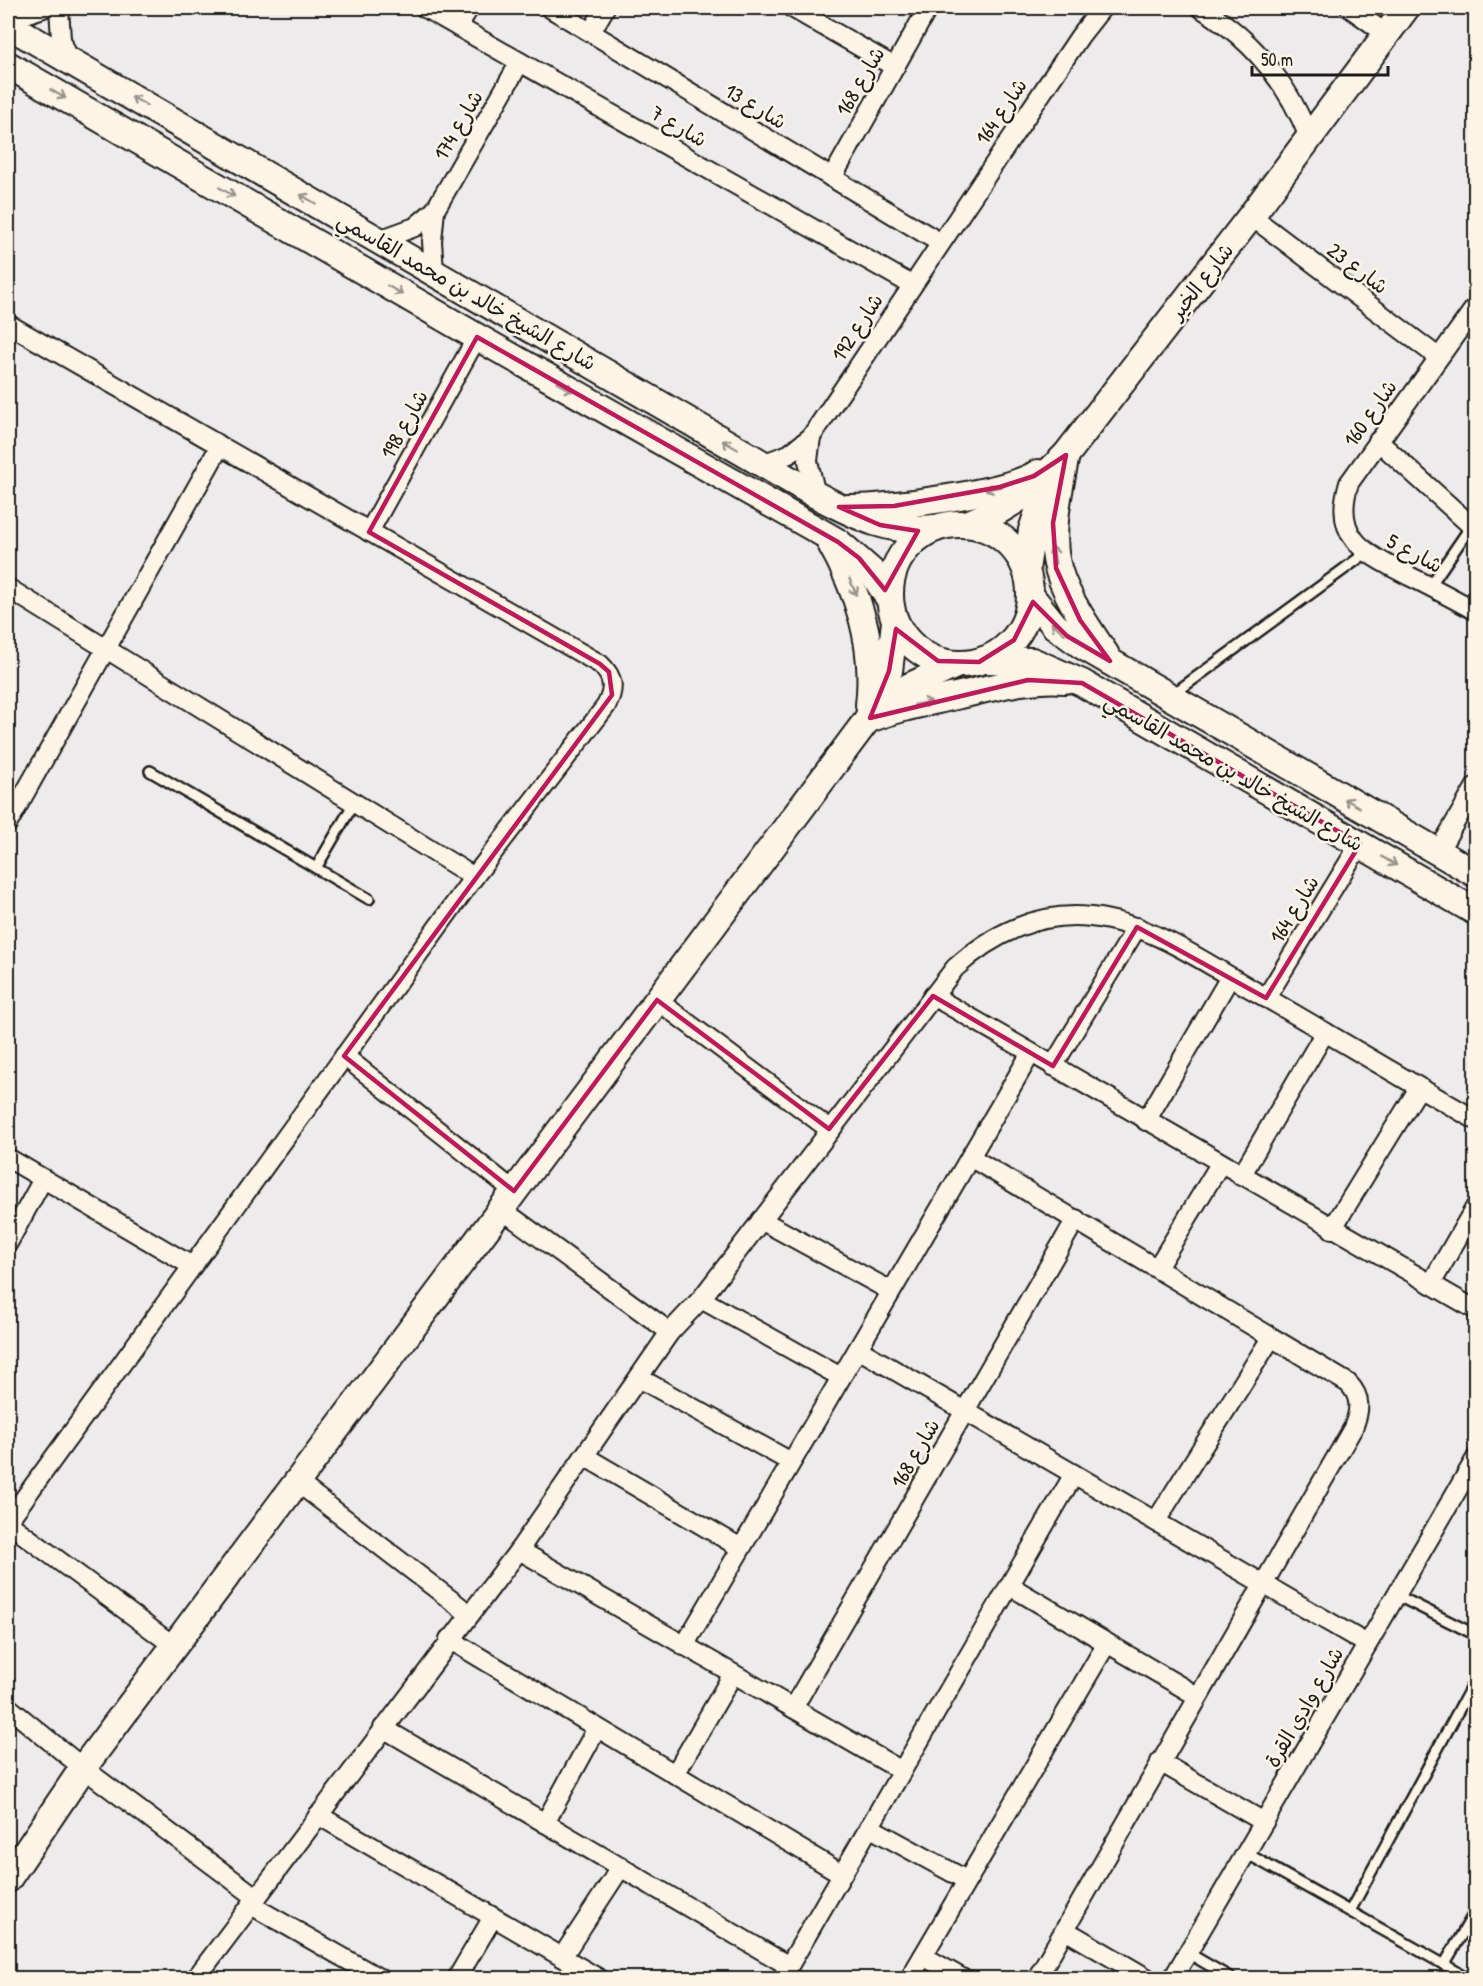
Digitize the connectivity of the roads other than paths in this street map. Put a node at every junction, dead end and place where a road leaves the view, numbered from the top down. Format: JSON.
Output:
{"nodes":[{"id":1,"x":43,"y":8,"type":"edge"},
{"id":2,"x":59,"y":8,"type":"edge"},
{"id":3,"x":425,"y":8,"type":"edge"},
{"id":4,"x":469,"y":8,"type":"edge"},
{"id":5,"x":550,"y":8,"type":"edge"},
{"id":6,"x":605,"y":8,"type":"edge"},
{"id":7,"x":792,"y":8,"type":"edge"},
{"id":8,"x":928,"y":8,"type":"edge"},
{"id":9,"x":1102,"y":8,"type":"edge"},
{"id":10,"x":1201,"y":8,"type":"edge"},
{"id":11,"x":1350,"y":8,"type":"edge"},
{"id":12,"x":1406,"y":8,"type":"edge"},
{"id":13,"x":8,"y":22,"type":"edge"},
{"id":14,"x":458,"y":27,"type":"junction"},
{"id":15,"x":591,"y":32,"type":"junction"},
{"id":16,"x":1385,"y":33,"type":"junction"},
{"id":17,"x":69,"y":60,"type":"junction"},
{"id":18,"x":520,"y":62,"type":"junction"},
{"id":19,"x":8,"y":65,"type":"edge"},
{"id":20,"x":894,"y":67,"type":"junction"},
{"id":21,"x":1309,"y":137,"type":"junction"},
{"id":22,"x":832,"y":178,"type":"junction"},
{"id":23,"x":435,"y":210,"type":"junction"},
{"id":24,"x":1251,"y":216,"type":"junction"},
{"id":25,"x":379,"y":240,"type":"junction"},
{"id":26,"x":939,"y":242,"type":"junction"},
{"id":27,"x":434,"y":272,"type":"junction"},
{"id":28,"x":912,"y":285,"type":"junction"},
{"id":29,"x":1476,"y":306,"type":"edge"},
{"id":30,"x":8,"y":324,"type":"edge"},
{"id":31,"x":477,"y":337,"type":"junction"},
{"id":32,"x":1438,"y":357,"type":"junction"},
{"id":33,"x":811,"y":437,"type":"junction"},
{"id":34,"x":1378,"y":441,"type":"junction"},
{"id":35,"x":220,"y":446,"type":"junction"},
{"id":36,"x":1066,"y":455,"type":"junction"},
{"id":37,"x":762,"y":464,"type":"junction"},
{"id":38,"x":816,"y":495,"type":"junction"},
{"id":39,"x":839,"y":507,"type":"junction"},
{"id":40,"x":967,"y":524,"type":"junction"},
{"id":41,"x":935,"y":528,"type":"junction"},
{"id":42,"x":1473,"y":528,"type":"edge"},
{"id":43,"x":369,"y":532,"type":"junction"},
{"id":44,"x":826,"y":535,"type":"junction"},
{"id":45,"x":1366,"y":553,"type":"junction"},
{"id":46,"x":1026,"y":570,"type":"junction"},
{"id":47,"x":1430,"y":586,"type":"junction"},
{"id":48,"x":8,"y":588,"type":"edge"},
{"id":49,"x":1030,"y":595,"type":"junction"},
{"id":50,"x":892,"y":611,"type":"junction"},
{"id":51,"x":1476,"y":611,"type":"edge"},
{"id":52,"x":105,"y":649,"type":"junction"},
{"id":53,"x":984,"y":660,"type":"junction"},
{"id":54,"x":1110,"y":661,"type":"junction"},
{"id":55,"x":956,"y":664,"type":"junction"},
{"id":56,"x":1082,"y":683,"type":"junction"},
{"id":57,"x":1168,"y":697,"type":"junction"},
{"id":58,"x":867,"y":720,"type":"junction"},
{"id":59,"x":150,"y":771,"type":"dead end"},
{"id":60,"x":1476,"y":786,"type":"edge"},
{"id":61,"x":354,"y":803,"type":"junction"},
{"id":62,"x":8,"y":823,"type":"edge"},
{"id":63,"x":1359,"y":844,"type":"junction"},
{"id":64,"x":1438,"y":852,"type":"junction"},
{"id":65,"x":316,"y":868,"type":"junction"},
{"id":66,"x":1476,"y":874,"type":"edge"},
{"id":67,"x":474,"y":877,"type":"junction"},
{"id":68,"x":369,"y":899,"type":"dead end"},
{"id":69,"x":1476,"y":912,"type":"edge"},
{"id":70,"x":1137,"y":927,"type":"junction"},
{"id":71,"x":1230,"y":977,"type":"junction"},
{"id":72,"x":933,"y":996,"type":"junction"},
{"id":73,"x":1266,"y":998,"type":"junction"},
{"id":74,"x":657,"y":1000,"type":"junction"},
{"id":75,"x":1325,"y":1032,"type":"junction"},
{"id":76,"x":1031,"y":1053,"type":"junction"},
{"id":77,"x":344,"y":1056,"type":"junction"},
{"id":78,"x":1053,"y":1066,"type":"junction"},
{"id":79,"x":1419,"y":1088,"type":"junction"},
{"id":80,"x":1476,"y":1120,"type":"edge"},
{"id":81,"x":1146,"y":1121,"type":"junction"},
{"id":82,"x":829,"y":1129,"type":"junction"},
{"id":83,"x":970,"y":1157,"type":"junction"},
{"id":84,"x":8,"y":1158,"type":"edge"},
{"id":85,"x":1220,"y":1164,"type":"junction"},
{"id":86,"x":1241,"y":1176,"type":"junction"},
{"id":87,"x":43,"y":1179,"type":"junction"},
{"id":88,"x":508,"y":1200,"type":"junction"},
{"id":89,"x":1476,"y":1206,"type":"edge"},
{"id":90,"x":761,"y":1220,"type":"junction"},
{"id":91,"x":1076,"y":1220,"type":"junction"},
{"id":92,"x":1332,"y":1229,"type":"junction"},
{"id":93,"x":8,"y":1243,"type":"edge"},
{"id":94,"x":192,"y":1266,"type":"junction"},
{"id":95,"x":1157,"y":1268,"type":"junction"},
{"id":96,"x":1431,"y":1284,"type":"junction"},
{"id":97,"x":891,"y":1291,"type":"junction"},
{"id":98,"x":701,"y":1299,"type":"junction"},
{"id":99,"x":1476,"y":1310,"type":"edge"},
{"id":100,"x":670,"y":1332,"type":"junction"},
{"id":101,"x":1271,"y":1338,"type":"junction"},
{"id":102,"x":858,"y":1349,"type":"junction"},
{"id":103,"x":841,"y":1377,"type":"junction"},
{"id":104,"x":639,"y":1378,"type":"junction"},
{"id":105,"x":965,"y":1411,"type":"junction"},
{"id":106,"x":584,"y":1456,"type":"junction"},
{"id":107,"x":1476,"y":1458,"type":"edge"},
{"id":108,"x":791,"y":1462,"type":"junction"},
{"id":109,"x":1074,"y":1474,"type":"junction"},
{"id":110,"x":297,"y":1482,"type":"junction"},
{"id":111,"x":1469,"y":1484,"type":"edge"},
{"id":112,"x":1156,"y":1521,"type":"junction"},
{"id":113,"x":8,"y":1522,"type":"edge"},
{"id":114,"x":741,"y":1548,"type":"junction"},
{"id":115,"x":519,"y":1550,"type":"junction"},
{"id":116,"x":1264,"y":1584,"type":"junction"},
{"id":117,"x":1010,"y":1586,"type":"junction"},
{"id":118,"x":1396,"y":1595,"type":"junction"},
{"id":119,"x":468,"y":1613,"type":"junction"},
{"id":120,"x":1476,"y":1635,"type":"edge"},
{"id":121,"x":449,"y":1639,"type":"junction"},
{"id":122,"x":1107,"y":1643,"type":"junction"},
{"id":123,"x":1367,"y":1644,"type":"junction"},
{"id":124,"x":174,"y":1646,"type":"junction"},
{"id":125,"x":684,"y":1646,"type":"junction"},
{"id":126,"x":733,"y":1674,"type":"junction"},
{"id":127,"x":1476,"y":1678,"type":"edge"},
{"id":128,"x":1197,"y":1696,"type":"junction"},
{"id":129,"x":8,"y":1707,"type":"edge"},
{"id":130,"x":793,"y":1708,"type":"junction"},
{"id":131,"x":382,"y":1728,"type":"junction"},
{"id":132,"x":597,"y":1728,"type":"junction"},
{"id":133,"x":1160,"y":1762,"type":"junction"},
{"id":134,"x":83,"y":1768,"type":"junction"},
{"id":135,"x":902,"y":1772,"type":"junction"},
{"id":136,"x":675,"y":1774,"type":"junction"},
{"id":137,"x":318,"y":1815,"type":"junction"},
{"id":138,"x":1264,"y":1821,"type":"junction"},
{"id":139,"x":545,"y":1823,"type":"junction"},
{"id":140,"x":869,"y":1827,"type":"junction"},
{"id":141,"x":1246,"y":1853,"type":"junction"},
{"id":142,"x":621,"y":1867,"type":"junction"},
{"id":143,"x":842,"y":1874,"type":"junction"},
{"id":144,"x":8,"y":1879,"type":"edge"},
{"id":145,"x":966,"y":1880,"type":"junction"},
{"id":146,"x":254,"y":1901,"type":"junction"},
{"id":147,"x":1476,"y":1910,"type":"edge"},
{"id":148,"x":1350,"y":1911,"type":"junction"},
{"id":149,"x":494,"y":1917,"type":"junction"},
{"id":150,"x":1065,"y":1930,"type":"junction"},
{"id":151,"x":1188,"y":1953,"type":"junction"},
{"id":152,"x":923,"y":1956,"type":"junction"},
{"id":153,"x":562,"y":1957,"type":"junction"},
{"id":154,"x":1444,"y":1965,"type":"junction"},
{"id":155,"x":785,"y":1972,"type":"edge"},
{"id":156,"x":196,"y":1978,"type":"edge"},
{"id":157,"x":379,"y":1978,"type":"edge"},
{"id":158,"x":457,"y":1978,"type":"edge"},
{"id":159,"x":598,"y":1978,"type":"edge"},
{"id":160,"x":910,"y":1978,"type":"edge"},
{"id":161,"x":962,"y":1978,"type":"edge"},
{"id":162,"x":1037,"y":1978,"type":"edge"},
{"id":163,"x":1147,"y":1978,"type":"edge"},
{"id":164,"x":1173,"y":1978,"type":"edge"},
{"id":165,"x":1231,"y":1978,"type":"edge"},
{"id":166,"x":1468,"y":1978,"type":"edge"}],
"edges":[{"from":1,"to":13,"type":"street"},
{"from":2,"to":17,"type":"street"},
{"from":3,"to":14,"type":"street","name":"شارع 7"},
{"from":4,"to":14,"type":"street"},
{"from":5,"to":15,"type":"street","name":"شارع 13"},
{"from":6,"to":15,"type":"street"},
{"from":7,"to":20,"type":"street"},
{"from":8,"to":20,"type":"street","name":"شارع 168"},
{"from":9,"to":26,"type":"street","name":"شارع 164"},
{"from":10,"to":21,"type":"street"},
{"from":11,"to":16,"type":"street"},
{"from":12,"to":16,"type":"main road","name":"شارع الخير"},
{"from":13,"to":17,"type":"main road","name":"شارع الشيخ خالد بن محمد القاسمي"},
{"from":14,"to":18,"type":"street","name":"شارع 7"},
{"from":15,"to":22,"type":"street","name":"شارع 13"},
{"from":16,"to":21,"type":"main road","name":"شارع الخير"},
{"from":25,"to":17,"type":"main road","name":"شارع الشيخ خالد بن محمد القاسمي","one_way":true},
{"from":18,"to":23,"type":"street","name":"شارع 174"},
{"from":18,"to":28,"type":"street","name":"شارع 7"},
{"from":19,"to":31,"type":"main road","name":"شارع الشيخ خالد بن محمد القاسمي","one_way":true},
{"from":20,"to":22,"type":"street","name":"شارع 168"},
{"from":21,"to":24,"type":"main road","name":"شارع الخير"},
{"from":22,"to":26,"type":"street","name":"شارع 13"},
{"from":23,"to":25,"type":"street","name":"شارع 174"},
{"from":23,"to":27,"type":"street","name":"شارع 174"},
{"from":24,"to":32,"type":"street","name":"شارع 23"},
{"from":24,"to":36,"type":"main road","name":"شارع الخير"},
{"from":25,"to":27,"type":"main road","name":"شارع الشيخ خالد بن محمد القاسمي"},
{"from":26,"to":28,"type":"street","name":"شارع 192"},
{"from":37,"to":27,"type":"main road","name":"شارع الشيخ خالد بن محمد القاسمي","one_way":true},
{"from":28,"to":33,"type":"street","name":"شارع 192"},
{"from":29,"to":32,"type":"street","name":"شارع 160"},
{"from":30,"to":35,"type":"street"},
{"from":31,"to":43,"type":"street","name":"شارع 198"},
{"from":31,"to":44,"type":"main road","name":"شارع الشيخ خالد بن محمد القاسمي","one_way":true},
{"from":32,"to":34,"type":"street","name":"شارع 160"},
{"from":33,"to":37,"type":"street","name":"شارع 192"},
{"from":33,"to":38,"type":"street"},
{"from":34,"to":42,"type":"street"},
{"from":34,"to":45,"type":"street","name":"شارع 160"},
{"from":35,"to":43,"type":"street"},
{"from":35,"to":52,"type":"street"},
{"from":36,"to":39,"type":"main road","one_way":true},
{"from":36,"to":40,"type":"main road","name":"شارع الخير"},
{"from":36,"to":46,"type":"main road"},
{"from":54,"to":36,"type":"main road","one_way":true},
{"from":37,"to":38,"type":"main road","name":"شارع الشيخ خالد بن محمد القاسمي"},
{"from":38,"to":39,"type":"main road","name":"شارع الشيخ خالد بن محمد القاسمي"},
{"from":39,"to":41,"type":"main road","name":"شارع الشيخ خالد بن محمد القاسمي"},
{"from":40,"to":41,"type":"main road"},
{"from":40,"to":46,"type":"main road"},
{"from":41,"to":50,"type":"main road"},
{"from":42,"to":47,"type":"lane"},
{"from":43,"to":67,"type":"street"},
{"from":44,"to":50,"type":"main road","name":"شارع الشيخ خالد بن محمد القاسمي"},
{"from":44,"to":58,"type":"main road","one_way":true},
{"from":45,"to":47,"type":"street","name":"شارع 5"},
{"from":45,"to":57,"type":"lane"},
{"from":46,"to":49,"type":"main road"},
{"from":47,"to":51,"type":"street","name":"شارع 5"},
{"from":48,"to":52,"type":"street"},
{"from":49,"to":53,"type":"main road"},
{"from":54,"to":49,"type":"main road","name":"شارع الشيخ خالد بن محمد القاسمي","one_way":true},
{"from":50,"to":55,"type":"main road"},
{"from":50,"to":58,"type":"main road"},
{"from":52,"to":61,"type":"street"},
{"from":52,"to":62,"type":"street"},
{"from":53,"to":55,"type":"main road"},
{"from":53,"to":56,"type":"main road","name":"شارع الشيخ خالد بن محمد القاسمي"},
{"from":54,"to":57,"type":"main road","name":"شارع الشيخ خالد بن محمد القاسمي"},
{"from":55,"to":58,"type":"main road"},
{"from":58,"to":56,"type":"main road","one_way":true},
{"from":56,"to":63,"type":"main road","name":"شارع الشيخ خالد بن محمد القاسمي"},
{"from":64,"to":57,"type":"main road","name":"شارع الشيخ خالد بن محمد القاسمي","one_way":true},
{"from":58,"to":74,"type":"main road"},
{"from":59,"to":65,"type":"lane"},
{"from":60,"to":64,"type":"street"},
{"from":61,"to":65,"type":"lane"},
{"from":61,"to":67,"type":"street"},
{"from":63,"to":69,"type":"main road","name":"شارع الشيخ خالد بن محمد القاسمي","one_way":true},
{"from":63,"to":73,"type":"street","name":"شارع 164"},
{"from":64,"to":66,"type":"main road","name":"شارع الشيخ خالد بن محمد القاسمي"},
{"from":65,"to":68,"type":"lane"},
{"from":67,"to":77,"type":"street"},
{"from":70,"to":71,"type":"street"},
{"from":70,"to":72,"type":"street"},
{"from":70,"to":78,"type":"street"},
{"from":71,"to":73,"type":"street"},
{"from":71,"to":81,"type":"street"},
{"from":72,"to":76,"type":"street"},
{"from":72,"to":82,"type":"street"},
{"from":73,"to":75,"type":"street"},
{"from":74,"to":82,"type":"street"},
{"from":74,"to":88,"type":"main road"},
{"from":75,"to":79,"type":"street"},
{"from":75,"to":86,"type":"street"},
{"from":76,"to":78,"type":"street"},
{"from":76,"to":83,"type":"street"},
{"from":77,"to":88,"type":"street"},
{"from":77,"to":94,"type":"street"},
{"from":78,"to":81,"type":"street"},
{"from":79,"to":80,"type":"street"},
{"from":79,"to":92,"type":"street"},
{"from":81,"to":85,"type":"street"},
{"from":82,"to":90,"type":"street"},
{"from":83,"to":91,"type":"street"},
{"from":83,"to":97,"type":"street"},
{"from":84,"to":87,"type":"street"},
{"from":85,"to":86,"type":"street"},
{"from":85,"to":95,"type":"street"},
{"from":86,"to":92,"type":"street"},
{"from":87,"to":93,"type":"street"},
{"from":87,"to":94,"type":"street"},
{"from":88,"to":100,"type":"street"},
{"from":88,"to":110,"type":"main road"},
{"from":89,"to":96,"type":"street"},
{"from":90,"to":97,"type":"street"},
{"from":90,"to":98,"type":"street"},
{"from":91,"to":95,"type":"street"},
{"from":91,"to":105,"type":"street","name":"شارع 168"},
{"from":92,"to":96,"type":"street"},
{"from":94,"to":113,"type":"street"},
{"from":95,"to":101,"type":"street"},
{"from":96,"to":99,"type":"street"},
{"from":97,"to":102,"type":"street"},
{"from":98,"to":100,"type":"street"},
{"from":98,"to":103,"type":"street"},
{"from":100,"to":104,"type":"street"},
{"from":101,"to":112,"type":"street"},
{"from":101,"to":116,"type":"street"},
{"from":102,"to":103,"type":"street"},
{"from":102,"to":105,"type":"street"},
{"from":103,"to":108,"type":"street"},
{"from":104,"to":106,"type":"street"},
{"from":104,"to":108,"type":"street"},
{"from":105,"to":109,"type":"street"},
{"from":105,"to":130,"type":"street","name":"شارع 168"},
{"from":106,"to":114,"type":"street"},
{"from":106,"to":115,"type":"street"},
{"from":107,"to":111,"type":"street","name":"شارع وادي القرة"},
{"from":108,"to":114,"type":"street"},
{"from":109,"to":112,"type":"street"},
{"from":109,"to":117,"type":"street"},
{"from":110,"to":119,"type":"street"},
{"from":110,"to":124,"type":"main road"},
{"from":111,"to":118,"type":"street","name":"شارع وادي القرة"},
{"from":112,"to":116,"type":"street"},
{"from":113,"to":124,"type":"street"},
{"from":114,"to":125,"type":"street"},
{"from":115,"to":119,"type":"street"},
{"from":115,"to":125,"type":"street"},
{"from":116,"to":123,"type":"street"},
{"from":116,"to":128,"type":"street"},
{"from":117,"to":122,"type":"street"},
{"from":117,"to":135,"type":"street"},
{"from":118,"to":120,"type":"lane"},
{"from":118,"to":123,"type":"street","name":"شارع وادي القرة"},
{"from":119,"to":121,"type":"street"},
{"from":121,"to":131,"type":"street"},
{"from":121,"to":132,"type":"street"},
{"from":122,"to":128,"type":"street"},
{"from":122,"to":145,"type":"street"},
{"from":123,"to":138,"type":"street","name":"شارع وادي القرة"},
{"from":124,"to":134,"type":"main road"},
{"from":125,"to":126,"type":"street"},
{"from":126,"to":130,"type":"street"},
{"from":126,"to":136,"type":"street"},
{"from":127,"to":148,"type":"lane"},
{"from":128,"to":133,"type":"street"},
{"from":129,"to":134,"type":"street"},
{"from":130,"to":135,"type":"street"},
{"from":131,"to":137,"type":"street"},
{"from":131,"to":139,"type":"street"},
{"from":132,"to":136,"type":"street"},
{"from":132,"to":139,"type":"street"},
{"from":133,"to":138,"type":"street"},
{"from":133,"to":150,"type":"street"},
{"from":134,"to":144,"type":"main road"},
{"from":134,"to":146,"type":"street"},
{"from":135,"to":140,"type":"street"},
{"from":136,"to":143,"type":"street"},
{"from":137,"to":146,"type":"street"},
{"from":137,"to":149,"type":"street"},
{"from":138,"to":141,"type":"street","name":"شارع وادي القرة"},
{"from":139,"to":142,"type":"street"},
{"from":140,"to":143,"type":"street"},
{"from":140,"to":145,"type":"street"},
{"from":141,"to":148,"type":"lane"},
{"from":141,"to":151,"type":"street","name":"شارع وادي القرة"},
{"from":142,"to":153,"type":"street"},
{"from":142,"to":155,"type":"street"},
{"from":143,"to":155,"type":"street"},
{"from":145,"to":152,"type":"street"},
{"from":146,"to":156,"type":"street"},
{"from":146,"to":157,"type":"street"},
{"from":147,"to":154,"type":"lane"},
{"from":148,"to":154,"type":"lane"},
{"from":149,"to":153,"type":"street"},
{"from":149,"to":158,"type":"street"},
{"from":150,"to":162,"type":"street"},
{"from":150,"to":163,"type":"street"},
{"from":151,"to":164,"type":"street","name":"شارع وادي القرة"},
{"from":151,"to":165,"type":"lane"},
{"from":152,"to":160,"type":"street"},
{"from":152,"to":161,"type":"street"},
{"from":153,"to":159,"type":"street"},
{"from":154,"to":166,"type":"lane"}]}
